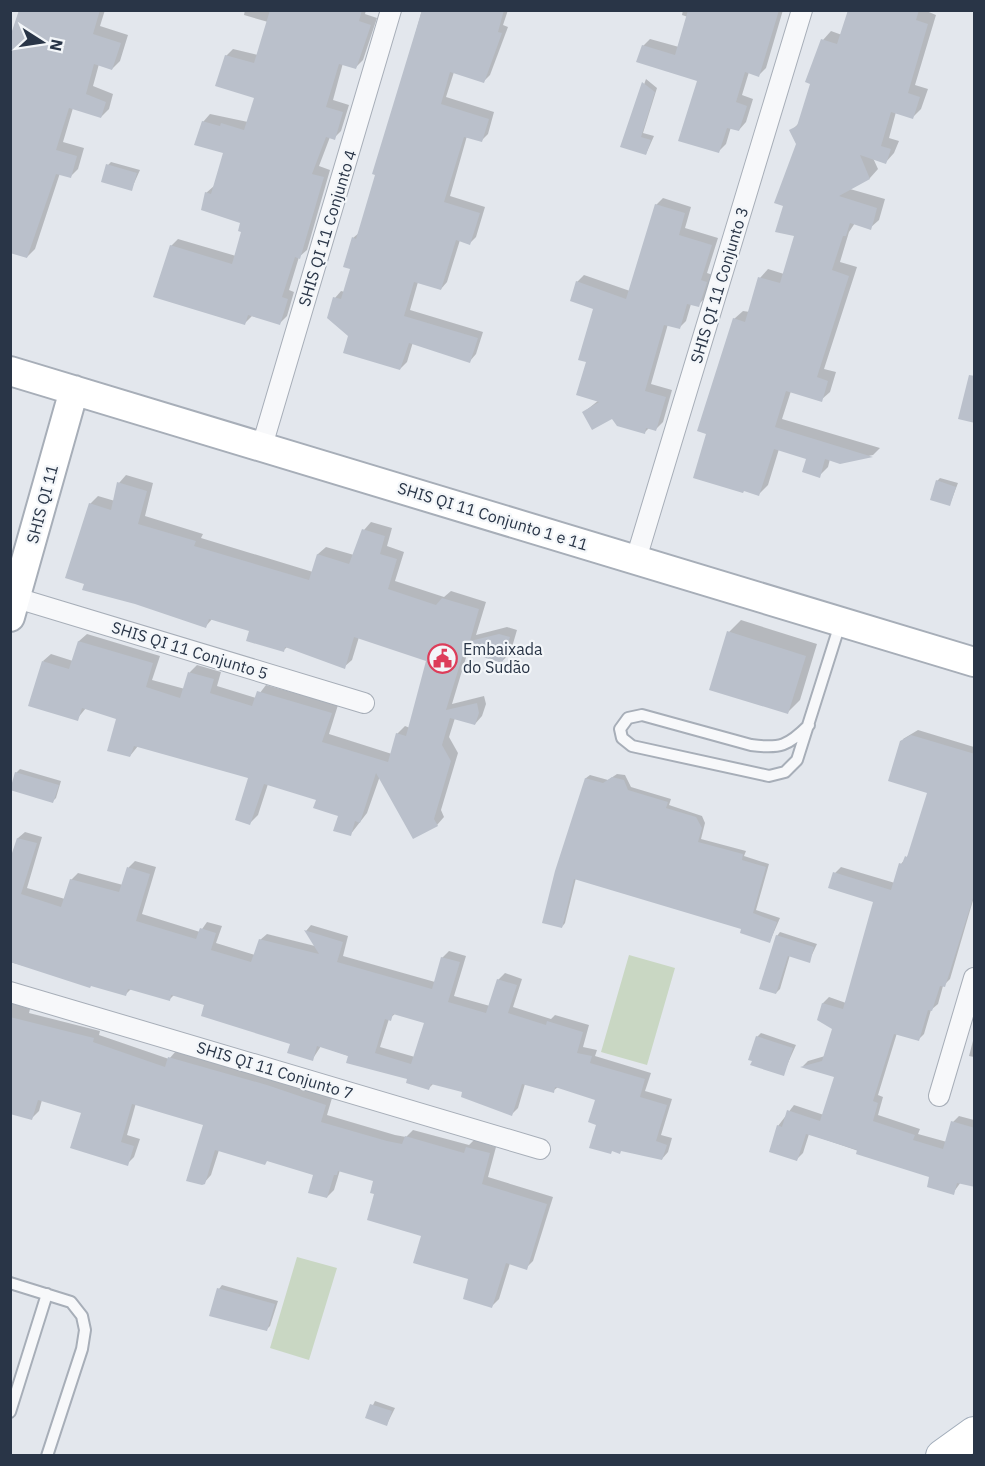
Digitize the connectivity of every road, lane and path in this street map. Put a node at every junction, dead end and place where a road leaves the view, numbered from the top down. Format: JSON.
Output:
{"nodes":[{"id":1,"x":391,"y":10,"type":"edge"},
{"id":2,"x":802,"y":10,"type":"edge"},
{"id":3,"x":10,"y":371,"type":"edge"},
{"id":4,"x":74,"y":390,"type":"junction"},
{"id":5,"x":262,"y":446,"type":"junction"},
{"id":6,"x":636,"y":559,"type":"junction"},
{"id":7,"x":12,"y":604,"type":"edge"},
{"id":8,"x":841,"y":621,"type":"junction"},
{"id":9,"x":975,"y":662,"type":"edge"},
{"id":10,"x":364,"y":703,"type":"dead end"},
{"id":11,"x":809,"y":724,"type":"junction"},
{"id":12,"x":975,"y":978,"type":"edge"},
{"id":13,"x":10,"y":992,"type":"edge"},
{"id":14,"x":939,"y":1096,"type":"dead end"},
{"id":15,"x":540,"y":1149,"type":"dead end"},
{"id":16,"x":10,"y":1283,"type":"edge"},
{"id":17,"x":47,"y":1294,"type":"junction"},
{"id":18,"x":10,"y":1412,"type":"edge"},
{"id":19,"x":975,"y":1433,"type":"edge"},
{"id":20,"x":47,"y":1455,"type":"edge"},
{"id":21,"x":942,"y":1455,"type":"edge"}],
"edges":[{"from":1,"to":5,"type":"street","name":"SHIS QI 11 Conjunto 4"},
{"from":2,"to":6,"type":"street","name":"SHIS QI 11 Conjunto 3"},
{"from":3,"to":4,"type":"street","name":"SHIS QI 11 Conjunto 1 e 11"},
{"from":4,"to":5,"type":"street","name":"SHIS QI 11 Conjunto 1 e 11"},
{"from":4,"to":7,"type":"street","name":"SHIS QI 11"},
{"from":5,"to":6,"type":"street","name":"SHIS QI 11 Conjunto 1 e 11"},
{"from":6,"to":8,"type":"street","name":"SHIS QI 11 Conjunto 1 e 11"},
{"from":7,"to":10,"type":"street","name":"SHIS QI 11 Conjunto 5"},
{"from":8,"to":9,"type":"street","name":"SHIS QI 11 Conjunto 1 e 11"},
{"from":8,"to":11,"type":"lane"},
{"from":11,"to":11,"type":"lane"},
{"from":12,"to":14,"type":"street"},
{"from":13,"to":15,"type":"street","name":"SHIS QI 11 Conjunto 7"},
{"from":16,"to":17,"type":"lane"},
{"from":17,"to":18,"type":"lane"},
{"from":17,"to":20,"type":"lane"},
{"from":19,"to":21,"type":"main road"}]}
